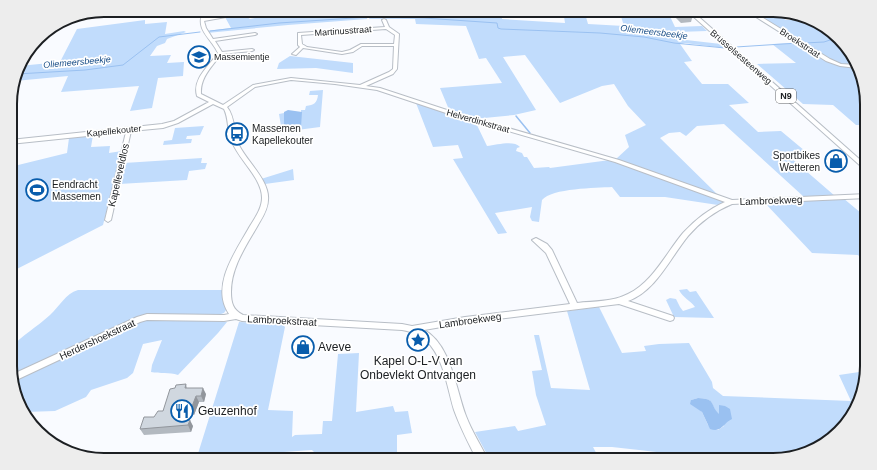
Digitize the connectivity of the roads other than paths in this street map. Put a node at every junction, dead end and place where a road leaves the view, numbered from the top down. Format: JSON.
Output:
{"nodes":[{"id":1,"x":203,"y":17,"type":"edge"},
{"id":2,"x":220,"y":17,"type":"edge"},
{"id":3,"x":696,"y":17,"type":"edge"},
{"id":4,"x":758,"y":17,"type":"edge"},
{"id":5,"x":202,"y":20,"type":"junction"},
{"id":6,"x":384,"y":20,"type":"dead end"},
{"id":7,"x":298,"y":27,"type":"dead end"},
{"id":8,"x":387,"y":28,"type":"junction"},
{"id":9,"x":255,"y":34,"type":"dead end"},
{"id":10,"x":299,"y":34,"type":"junction"},
{"id":11,"x":212,"y":40,"type":"junction"},
{"id":12,"x":396,"y":45,"type":"junction"},
{"id":13,"x":302,"y":47,"type":"junction"},
{"id":14,"x":252,"y":50,"type":"dead end"},
{"id":15,"x":220,"y":53,"type":"junction"},
{"id":16,"x":294,"y":54,"type":"dead end"},
{"id":17,"x":851,"y":66,"type":"edge"},
{"id":18,"x":360,"y":86,"type":"junction"},
{"id":19,"x":213,"y":102,"type":"junction"},
{"id":20,"x":225,"y":106,"type":"junction"},
{"id":21,"x":129,"y":130,"type":"junction"},
{"id":22,"x":17,"y":141,"type":"edge"},
{"id":23,"x":860,"y":163,"type":"edge"},
{"id":24,"x":860,"y":196,"type":"edge"},
{"id":25,"x":731,"y":202,"type":"junction"},
{"id":26,"x":108,"y":220,"type":"dead end"},
{"id":27,"x":536,"y":240,"type":"dead end"},
{"id":28,"x":620,"y":301,"type":"junction"},
{"id":29,"x":575,"y":307,"type":"junction"},
{"id":30,"x":235,"y":316,"type":"junction"},
{"id":31,"x":670,"y":318,"type":"dead end"},
{"id":32,"x":413,"y":329,"type":"junction"},
{"id":33,"x":18,"y":376,"type":"edge"},
{"id":34,"x":479,"y":453,"type":"edge"}],
"edges":[{"from":1,"to":5,"type":"street"},
{"from":2,"to":5,"type":"street"},
{"from":3,"to":23,"type":"main road","name":"Brusselsesteenweg","number":"N9"},
{"from":4,"to":17,"type":"street","name":"Broekstraat"},
{"from":5,"to":11,"type":"street"},
{"from":6,"to":8,"type":"street"},
{"from":7,"to":10,"type":"street"},
{"from":8,"to":10,"type":"street","name":"Martinusstraat"},
{"from":8,"to":12,"type":"street"},
{"from":9,"to":11,"type":"street"},
{"from":10,"to":13,"type":"street"},
{"from":11,"to":15,"type":"street"},
{"from":12,"to":13,"type":"street","name":"Martinusstraat"},
{"from":12,"to":18,"type":"street"},
{"from":13,"to":16,"type":"street"},
{"from":14,"to":15,"type":"street"},
{"from":15,"to":19,"type":"street"},
{"from":18,"to":20,"type":"street","name":"Helverdinkstraat"},
{"from":18,"to":25,"type":"street","name":"Helverdinkstraat"},
{"from":19,"to":20,"type":"street"},
{"from":19,"to":21,"type":"street","name":"Kapellekouter"},
{"from":20,"to":30,"type":"street","name":"Lambroekstraat"},
{"from":21,"to":22,"type":"street","name":"Kapellekouter"},
{"from":21,"to":26,"type":"street","name":"Kapelleveldlos"},
{"from":24,"to":25,"type":"street","name":"Lambroekweg"},
{"from":25,"to":28,"type":"street","name":"Lambroekweg"},
{"from":27,"to":29,"type":"street"},
{"from":28,"to":29,"type":"street","name":"Lambroekweg"},
{"from":28,"to":31,"type":"street","name":"Lambroekweg"},
{"from":29,"to":32,"type":"street","name":"Lambroekweg"},
{"from":30,"to":32,"type":"street","name":"Lambroekstraat"},
{"from":30,"to":33,"type":"street","name":"Herdershoekstraat"},
{"from":32,"to":34,"type":"street","name":"Lambroekstraat"}]}
